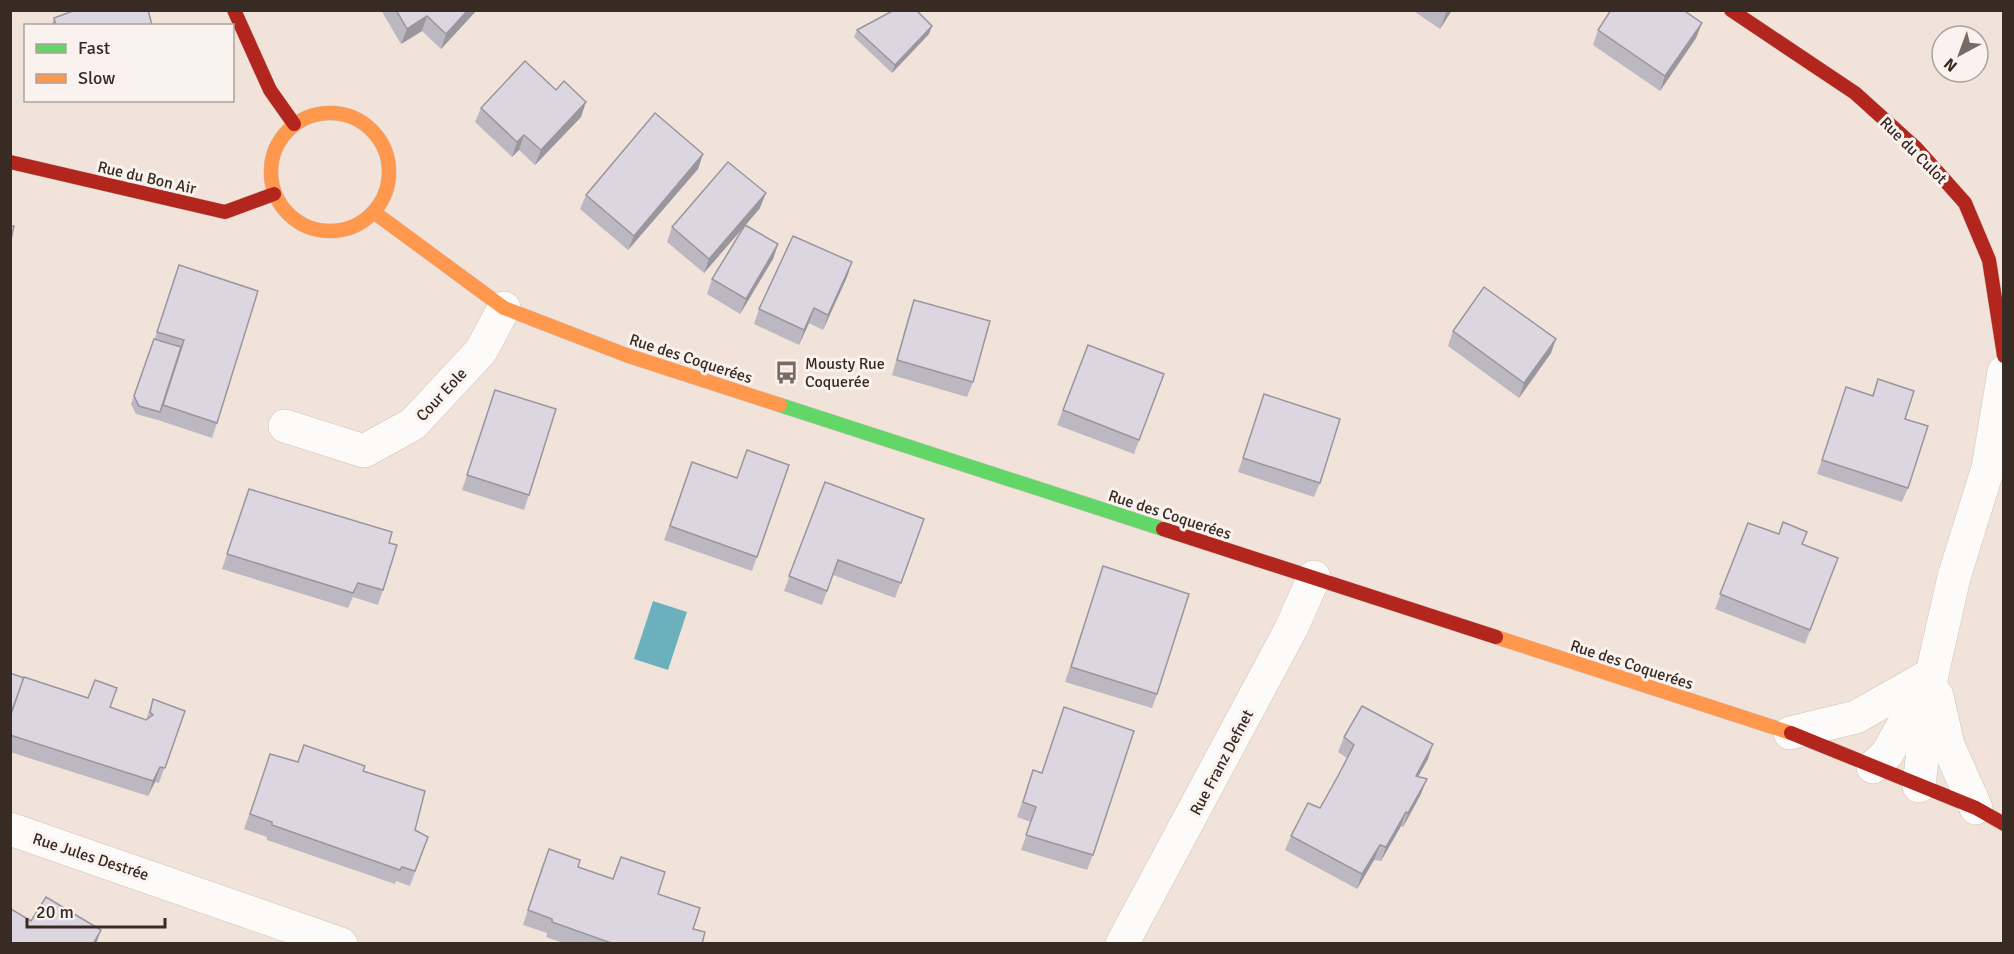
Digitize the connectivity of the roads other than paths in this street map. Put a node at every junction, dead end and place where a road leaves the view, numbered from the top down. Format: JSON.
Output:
{"nodes":[{"id":1,"x":234,"y":10,"type":"edge"},
{"id":2,"x":1731,"y":10,"type":"edge"},
{"id":3,"x":294,"y":124,"type":"junction"},
{"id":4,"x":10,"y":162,"type":"edge"},
{"id":5,"x":274,"y":194,"type":"junction"},
{"id":6,"x":375,"y":213,"type":"junction"},
{"id":7,"x":504,"y":308,"type":"junction"},
{"id":8,"x":2004,"y":356,"type":"edge"},
{"id":9,"x":2004,"y":372,"type":"edge"},
{"id":10,"x":285,"y":426,"type":"dead end"},
{"id":11,"x":1314,"y":578,"type":"junction"},
{"id":12,"x":1932,"y":674,"type":"junction"},
{"id":13,"x":1790,"y":733,"type":"junction"},
{"id":14,"x":1873,"y":767,"type":"junction"},
{"id":15,"x":1919,"y":786,"type":"junction"},
{"id":16,"x":1976,"y":808,"type":"junction"},
{"id":17,"x":2004,"y":824,"type":"edge"},
{"id":18,"x":10,"y":829,"type":"edge"},
{"id":19,"x":341,"y":944,"type":"edge"},
{"id":20,"x":1122,"y":944,"type":"edge"}],
"edges":[{"from":1,"to":3,"type":"street"},
{"from":2,"to":8,"type":"street","name":"Rue du Culot"},
{"from":3,"to":5,"type":"street"},
{"from":3,"to":6,"type":"street"},
{"from":4,"to":5,"type":"street","name":"Rue du Bon Air"},
{"from":5,"to":6,"type":"street"},
{"from":6,"to":7,"type":"street","name":"Rue des Coquerées"},
{"from":7,"to":10,"type":"street","name":"Cour Eole"},
{"from":7,"to":11,"type":"street","name":"Rue des Coquerées"},
{"from":9,"to":12,"type":"street"},
{"from":11,"to":13,"type":"street","name":"Rue des Coquerées"},
{"from":11,"to":20,"type":"street","name":"Rue Franz Defnet"},
{"from":12,"to":13,"type":"street"},
{"from":12,"to":14,"type":"street"},
{"from":12,"to":15,"type":"street"},
{"from":12,"to":16,"type":"street"},
{"from":13,"to":14,"type":"street","name":"Rue des Coquerées"},
{"from":14,"to":15,"type":"street","name":"Rue des Coquerées"},
{"from":15,"to":16,"type":"street","name":"Rue des Coquerées"},
{"from":16,"to":17,"type":"street","name":"Rue des Coquerées"},
{"from":18,"to":19,"type":"street","name":"Rue Jules Destrée"}]}
